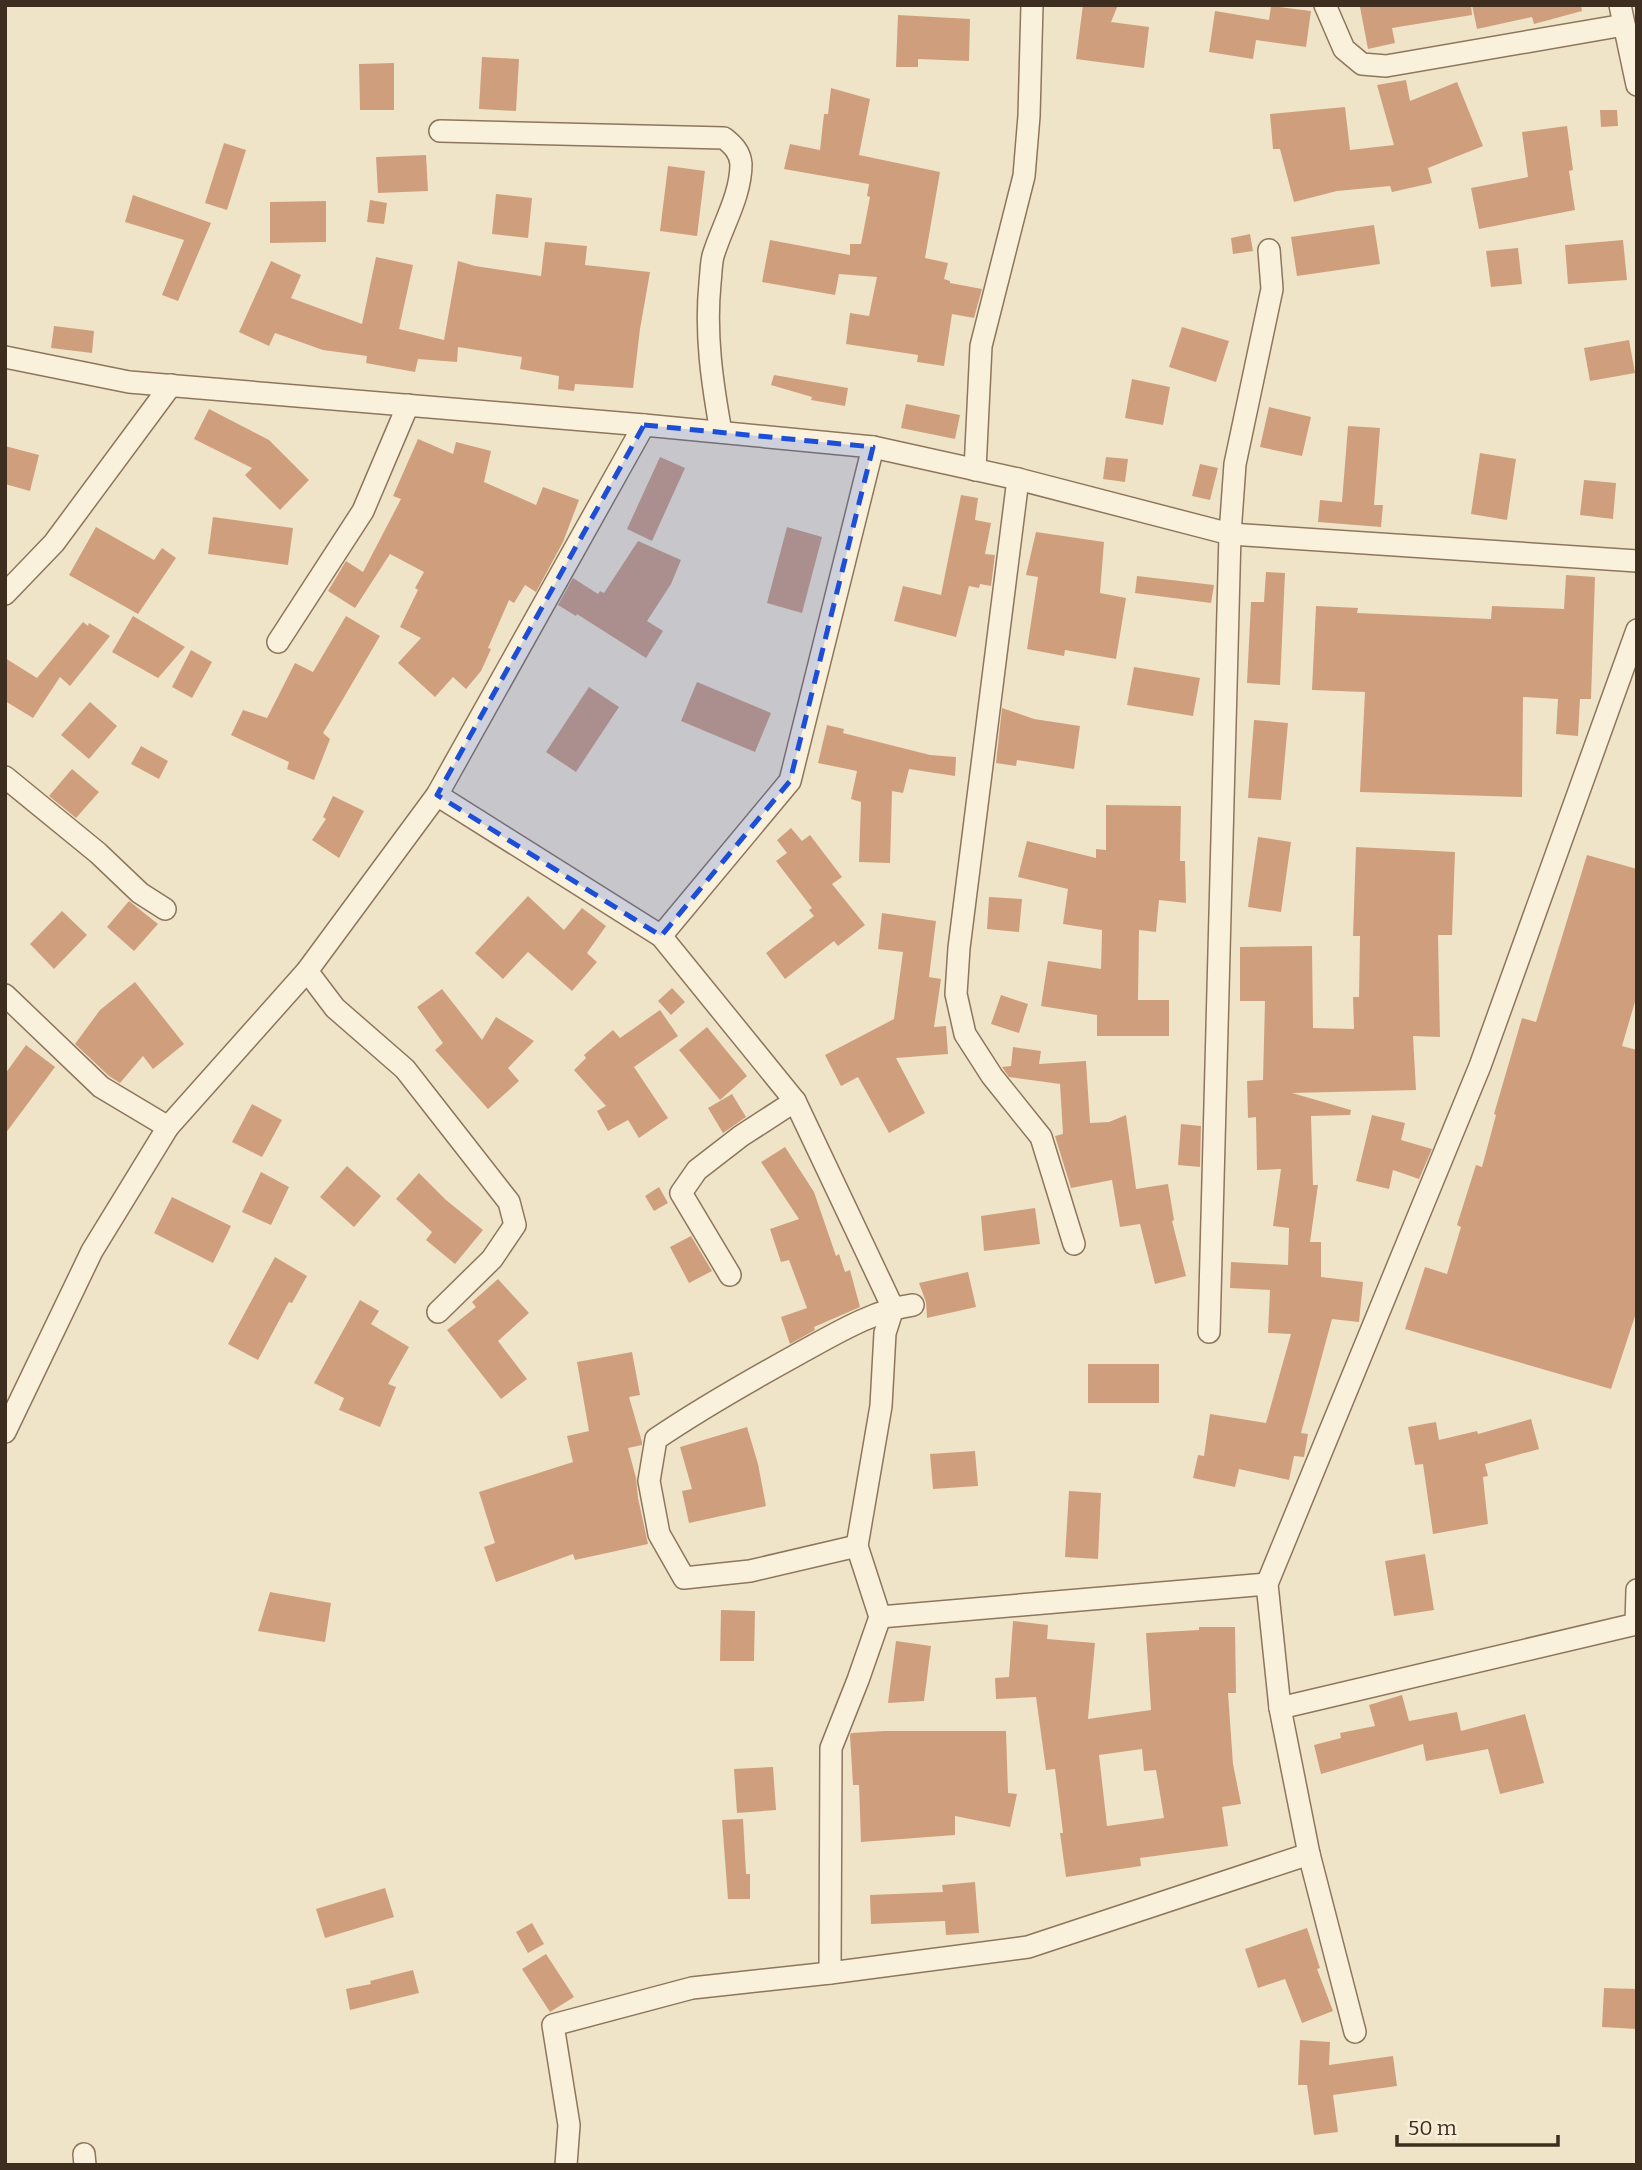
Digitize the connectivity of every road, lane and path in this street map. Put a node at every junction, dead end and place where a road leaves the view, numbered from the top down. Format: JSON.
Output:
{"nodes":[{"id":1,"x":1032,"y":5,"type":"edge"},
{"id":2,"x":1325,"y":5,"type":"edge"},
{"id":3,"x":1622,"y":15,"type":"edge"},
{"id":4,"x":1637,"y":85,"type":"edge"},
{"id":5,"x":440,"y":131,"type":"dead end"},
{"id":6,"x":1269,"y":250,"type":"dead end"},
{"id":7,"x":5,"y":357,"type":"edge"},
{"id":8,"x":171,"y":386,"type":"junction"},
{"id":9,"x":408,"y":405,"type":"junction"},
{"id":10,"x":643,"y":425,"type":"junction"},
{"id":11,"x":721,"y":432,"type":"junction"},
{"id":12,"x":873,"y":447,"type":"junction"},
{"id":13,"x":975,"y":470,"type":"junction"},
{"id":14,"x":1018,"y":479,"type":"junction"},
{"id":15,"x":1230,"y":534,"type":"junction"},
{"id":16,"x":1637,"y":561,"type":"edge"},
{"id":17,"x":5,"y":594,"type":"edge"},
{"id":18,"x":1637,"y":630,"type":"edge"},
{"id":19,"x":278,"y":642,"type":"dead end"},
{"id":20,"x":5,"y":777,"type":"edge"},
{"id":21,"x":437,"y":795,"type":"junction"},
{"id":22,"x":165,"y":909,"type":"dead end"},
{"id":23,"x":661,"y":936,"type":"junction"},
{"id":24,"x":307,"y":971,"type":"junction"},
{"id":25,"x":5,"y":995,"type":"edge"},
{"id":26,"x":795,"y":1101,"type":"junction"},
{"id":27,"x":167,"y":1126,"type":"junction"},
{"id":28,"x":1074,"y":1244,"type":"dead end"},
{"id":29,"x":730,"y":1275,"type":"dead end"},
{"id":30,"x":903,"y":1307,"type":"junction"},
{"id":31,"x":438,"y":1312,"type":"dead end"},
{"id":32,"x":1209,"y":1332,"type":"dead end"},
{"id":33,"x":5,"y":1432,"type":"edge"},
{"id":34,"x":858,"y":1546,"type":"junction"},
{"id":35,"x":1267,"y":1584,"type":"junction"},
{"id":36,"x":1637,"y":1591,"type":"edge"},
{"id":37,"x":880,"y":1617,"type":"junction"},
{"id":38,"x":1280,"y":1708,"type":"junction"},
{"id":39,"x":1310,"y":1854,"type":"junction"},
{"id":40,"x":830,"y":1973,"type":"junction"},
{"id":41,"x":1355,"y":2032,"type":"dead end"},
{"id":42,"x":566,"y":2165,"type":"edge"}],
"edges":[{"from":1,"to":13,"type":"street"},
{"from":2,"to":3,"type":"street"},
{"from":3,"to":4,"type":"street"},
{"from":5,"to":11,"type":"street"},
{"from":6,"to":15,"type":"street"},
{"from":7,"to":8,"type":"street"},
{"from":8,"to":9,"type":"street"},
{"from":8,"to":17,"type":"street"},
{"from":9,"to":10,"type":"street"},
{"from":9,"to":19,"type":"street"},
{"from":10,"to":11,"type":"street"},
{"from":10,"to":21,"type":"street"},
{"from":11,"to":12,"type":"street"},
{"from":12,"to":13,"type":"street"},
{"from":12,"to":23,"type":"street"},
{"from":13,"to":14,"type":"street"},
{"from":14,"to":15,"type":"street"},
{"from":14,"to":28,"type":"street"},
{"from":15,"to":16,"type":"street"},
{"from":15,"to":32,"type":"street"},
{"from":18,"to":35,"type":"street"},
{"from":20,"to":22,"type":"street"},
{"from":21,"to":23,"type":"street"},
{"from":21,"to":24,"type":"street"},
{"from":23,"to":26,"type":"street"},
{"from":24,"to":27,"type":"street"},
{"from":24,"to":31,"type":"street"},
{"from":25,"to":27,"type":"street"},
{"from":26,"to":29,"type":"street"},
{"from":26,"to":30,"type":"street"},
{"from":27,"to":33,"type":"street"},
{"from":30,"to":34,"type":"street"},
{"from":30,"to":34,"type":"street"},
{"from":34,"to":37,"type":"street"},
{"from":35,"to":37,"type":"street"},
{"from":35,"to":38,"type":"street"},
{"from":36,"to":38,"type":"street"},
{"from":37,"to":40,"type":"street"},
{"from":38,"to":39,"type":"street"},
{"from":39,"to":40,"type":"street"},
{"from":39,"to":41,"type":"street"},
{"from":40,"to":42,"type":"street"}]}
